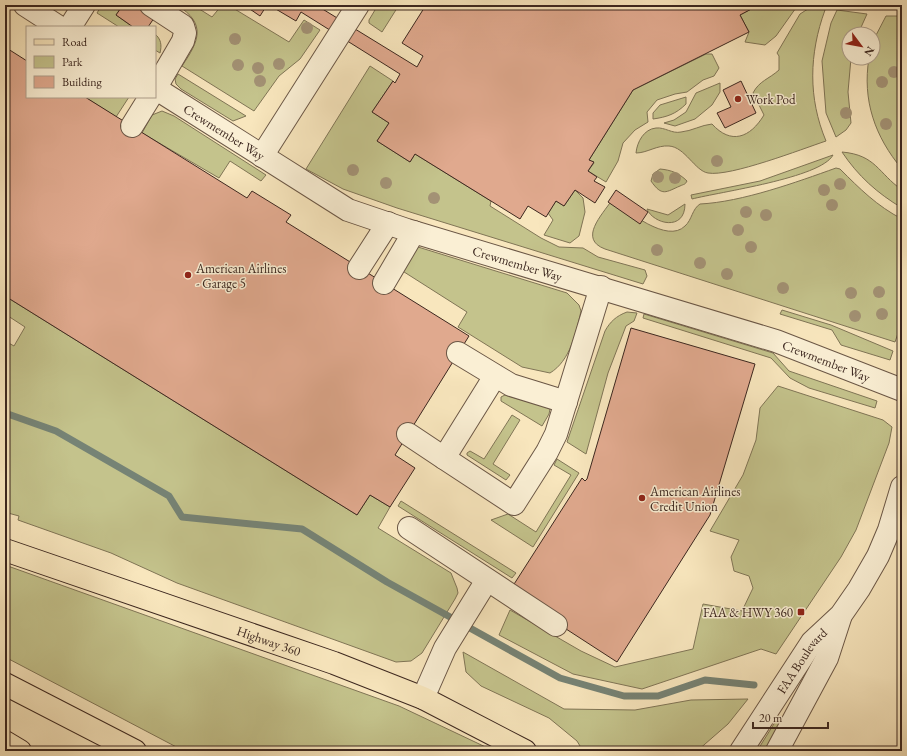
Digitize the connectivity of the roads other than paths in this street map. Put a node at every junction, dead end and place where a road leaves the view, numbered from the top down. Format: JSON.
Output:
{"nodes":[{"id":1,"x":25,"y":5,"type":"edge"},
{"id":2,"x":84,"y":5,"type":"edge"},
{"id":3,"x":151,"y":5,"type":"edge"},
{"id":4,"x":358,"y":5,"type":"edge"},
{"id":5,"x":57,"y":26,"type":"edge"},
{"id":6,"x":71,"y":26,"type":"edge"},
{"id":7,"x":156,"y":87,"type":"edge"},
{"id":8,"x":156,"y":90,"type":"edge"},
{"id":9,"x":138,"y":98,"type":"edge"},
{"id":10,"x":149,"y":98,"type":"edge"},
{"id":11,"x":262,"y":156,"type":"junction"},
{"id":12,"x":388,"y":223,"type":"junction"},
{"id":13,"x":414,"y":232,"type":"junction"},
{"id":14,"x":359,"y":268,"type":"dead end"},
{"id":15,"x":384,"y":283,"type":"dead end"},
{"id":16,"x":601,"y":288,"type":"junction"},
{"id":17,"x":458,"y":353,"type":"dead end"},
{"id":18,"x":495,"y":376,"type":"junction"},
{"id":19,"x":902,"y":390,"type":"edge"},
{"id":20,"x":566,"y":402,"type":"junction"},
{"id":21,"x":408,"y":434,"type":"dead end"},
{"id":22,"x":444,"y":458,"type":"junction"},
{"id":23,"x":902,"y":486,"type":"edge"},
{"id":24,"x":409,"y":528,"type":"dead end"},
{"id":25,"x":5,"y":550,"type":"edge"},
{"id":26,"x":487,"y":580,"type":"junction"},
{"id":27,"x":841,"y":615,"type":"junction"},
{"id":28,"x":556,"y":625,"type":"dead end"},
{"id":29,"x":5,"y":684,"type":"edge"},
{"id":30,"x":422,"y":698,"type":"junction"},
{"id":31,"x":5,"y":742,"type":"edge"},
{"id":32,"x":20,"y":751,"type":"edge"},
{"id":33,"x":135,"y":751,"type":"edge"},
{"id":34,"x":525,"y":751,"type":"edge"},
{"id":35,"x":741,"y":751,"type":"edge"},
{"id":36,"x":777,"y":751,"type":"edge"}],
"edges":[{"from":1,"to":5,"type":"street"},
{"from":2,"to":6,"type":"street"},
{"from":3,"to":7,"type":"street"},
{"from":4,"to":11,"type":"street"},
{"from":8,"to":11,"type":"street","name":"Crewmember Way"},
{"from":9,"to":10,"type":"street"},
{"from":11,"to":12,"type":"street","name":"Crewmember Way"},
{"from":12,"to":13,"type":"street","name":"Crewmember Way"},
{"from":12,"to":14,"type":"street"},
{"from":13,"to":15,"type":"street"},
{"from":13,"to":16,"type":"street","name":"Crewmember Way"},
{"from":16,"to":19,"type":"street","name":"Crewmember Way"},
{"from":16,"to":20,"type":"street"},
{"from":17,"to":18,"type":"street"},
{"from":18,"to":20,"type":"street"},
{"from":18,"to":22,"type":"street"},
{"from":20,"to":22,"type":"street"},
{"from":21,"to":22,"type":"street"},
{"from":23,"to":27,"type":"street","name":"FAA Boulevard"},
{"from":24,"to":26,"type":"street"},
{"from":25,"to":30,"type":"main road","name":"Highway 360"},
{"from":26,"to":28,"type":"street"},
{"from":26,"to":30,"type":"street"},
{"from":27,"to":35,"type":"street","name":"FAA Boulevard"},
{"from":27,"to":36,"type":"street","name":"FAA Boulevard"},
{"from":29,"to":33,"type":"main road"},
{"from":30,"to":34,"type":"main road","name":"Highway 360"},
{"from":31,"to":32,"type":"main road"}]}
